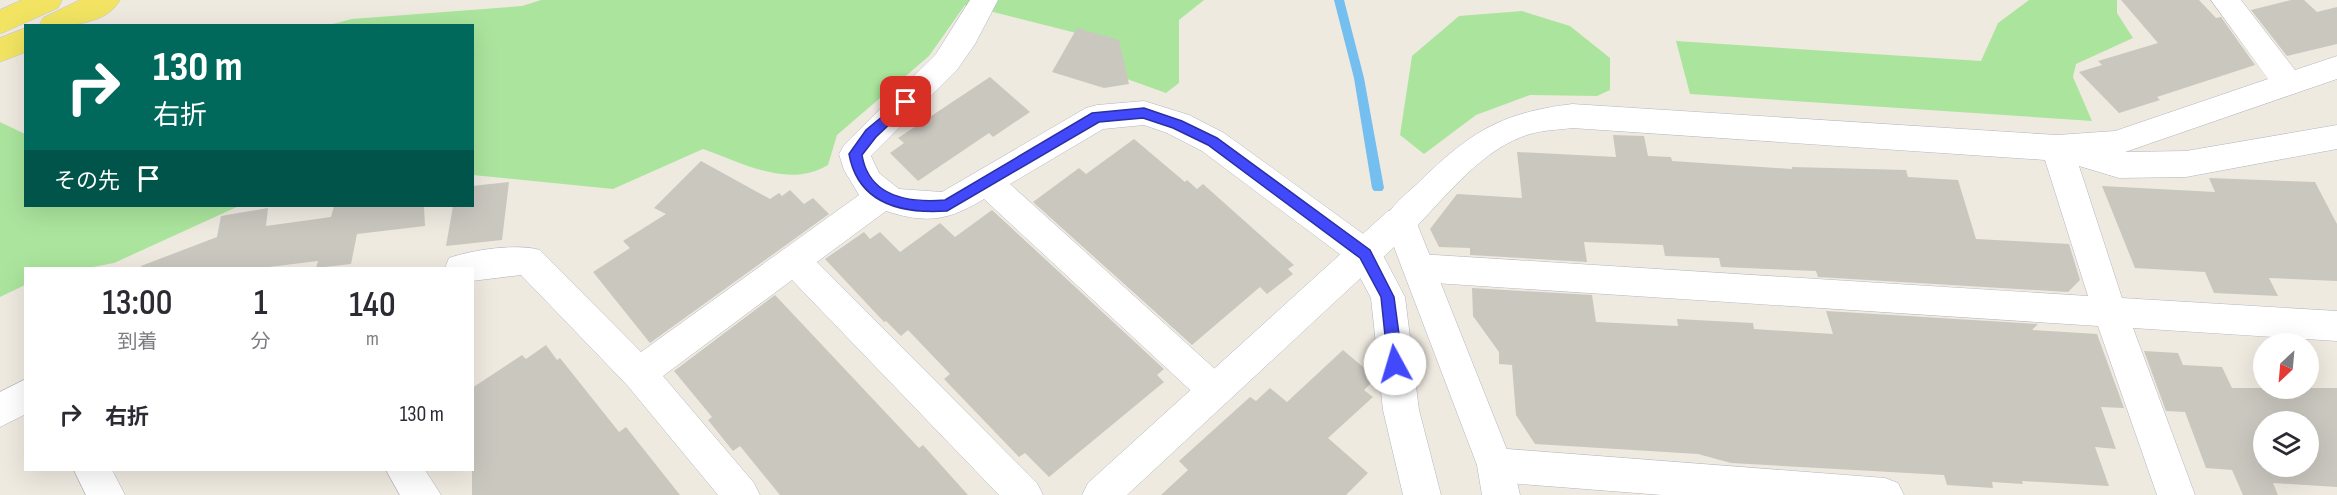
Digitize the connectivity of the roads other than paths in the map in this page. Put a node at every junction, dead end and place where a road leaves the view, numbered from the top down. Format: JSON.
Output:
{"nodes":[{"id":1,"x":48,"y":0,"type":"edge"},
{"id":2,"x":106,"y":0,"type":"edge"},
{"id":3,"x":984,"y":0,"type":"edge"},
{"id":4,"x":2225,"y":0,"type":"edge"},
{"id":5,"x":0,"y":23,"type":"edge"},
{"id":6,"x":57,"y":24,"type":"edge"},
{"id":7,"x":24,"y":40,"type":"edge"},
{"id":8,"x":0,"y":51,"type":"edge"},
{"id":9,"x":2337,"y":67,"type":"edge"},
{"id":10,"x":2289,"y":84,"type":"junction"},
{"id":11,"x":2337,"y":137,"type":"edge"},
{"id":12,"x":2057,"y":148,"type":"junction"},
{"id":13,"x":986,"y":182,"type":"junction"},
{"id":14,"x":881,"y":197,"type":"junction"},
{"id":15,"x":1400,"y":221,"type":"junction"},
{"id":16,"x":1365,"y":254,"type":"junction"},
{"id":17,"x":794,"y":260,"type":"junction"},
{"id":18,"x":468,"y":267,"type":"edge"},
{"id":19,"x":1419,"y":268,"type":"junction"},
{"id":20,"x":2110,"y":312,"type":"junction"},
{"id":21,"x":2337,"y":326,"type":"edge"},
{"id":22,"x":639,"y":374,"type":"junction"},
{"id":23,"x":1214,"y":390,"type":"junction"},
{"id":24,"x":24,"y":396,"type":"edge"},
{"id":25,"x":0,"y":411,"type":"edge"},
{"id":26,"x":93,"y":471,"type":"edge"},
{"id":27,"x":405,"y":471,"type":"edge"},
{"id":28,"x":1498,"y":480,"type":"edge"},
{"id":29,"x":106,"y":495,"type":"edge"},
{"id":30,"x":422,"y":495,"type":"edge"},
{"id":31,"x":741,"y":495,"type":"edge"},
{"id":32,"x":1024,"y":495,"type":"edge"},
{"id":33,"x":1101,"y":495,"type":"edge"},
{"id":34,"x":1422,"y":495,"type":"edge"},
{"id":35,"x":1885,"y":495,"type":"edge"},
{"id":36,"x":2176,"y":495,"type":"edge"}],
"edges":[{"from":1,"to":5,"type":"main road"},
{"from":2,"to":6,"type":"main road"},
{"from":3,"to":14,"type":"street"},
{"from":4,"to":10,"type":"street"},
{"from":7,"to":8,"type":"main road"},
{"from":9,"to":10,"type":"street"},
{"from":10,"to":12,"type":"street"},
{"from":11,"to":12,"type":"street"},
{"from":12,"to":15,"type":"street"},
{"from":12,"to":20,"type":"street"},
{"from":13,"to":14,"type":"street"},
{"from":13,"to":16,"type":"street"},
{"from":13,"to":23,"type":"street"},
{"from":14,"to":17,"type":"street"},
{"from":15,"to":16,"type":"street"},
{"from":15,"to":19,"type":"street"},
{"from":16,"to":23,"type":"street"},
{"from":16,"to":34,"type":"street"},
{"from":17,"to":22,"type":"street"},
{"from":17,"to":32,"type":"street"},
{"from":18,"to":22,"type":"street"},
{"from":19,"to":20,"type":"street"},
{"from":19,"to":28,"type":"street"},
{"from":20,"to":21,"type":"street"},
{"from":20,"to":36,"type":"street"},
{"from":22,"to":31,"type":"street"},
{"from":23,"to":33,"type":"street"},
{"from":24,"to":25,"type":"street"},
{"from":26,"to":29,"type":"street"},
{"from":27,"to":30,"type":"street"},
{"from":28,"to":35,"type":"street"}]}
